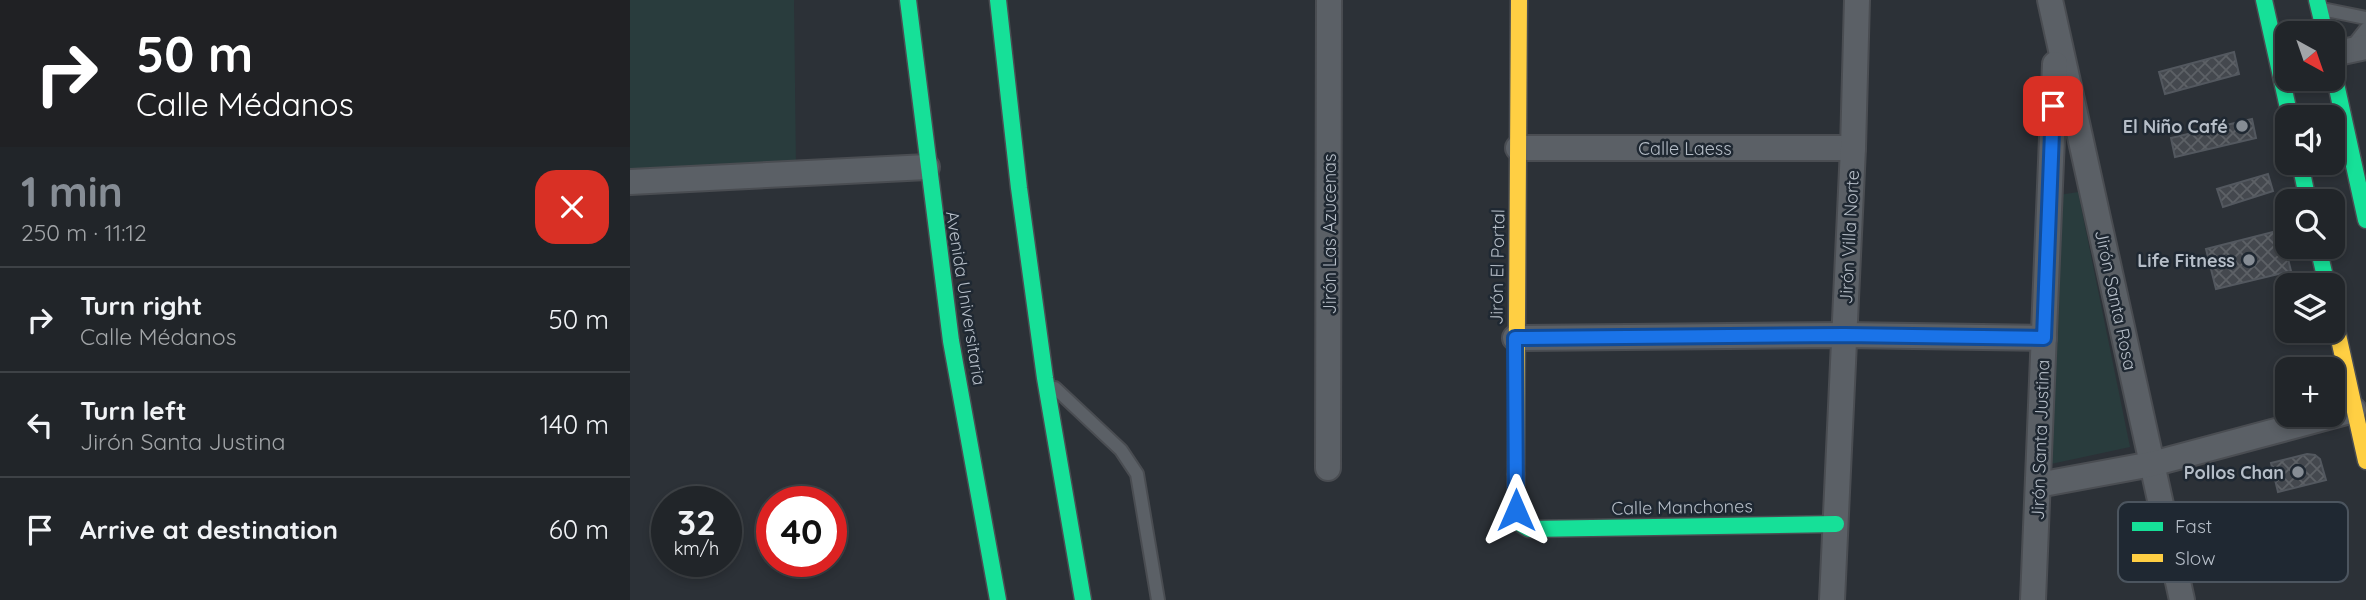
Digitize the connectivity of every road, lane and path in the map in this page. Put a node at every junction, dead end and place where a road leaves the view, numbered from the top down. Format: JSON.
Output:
{"nodes":[{"id":1,"x":908,"y":0,"type":"edge"},
{"id":2,"x":998,"y":0,"type":"edge"},
{"id":3,"x":1329,"y":0,"type":"edge"},
{"id":4,"x":1519,"y":0,"type":"edge"},
{"id":5,"x":1857,"y":0,"type":"edge"},
{"id":6,"x":2050,"y":0,"type":"edge"},
{"id":7,"x":2264,"y":0,"type":"edge"},
{"id":8,"x":2318,"y":5,"type":"edge"},
{"id":9,"x":2366,"y":18,"type":"edge"},
{"id":10,"x":2057,"y":28,"type":"junction"},
{"id":11,"x":2366,"y":29,"type":"edge"},
{"id":12,"x":2275,"y":38,"type":"edge"},
{"id":13,"x":2349,"y":51,"type":"edge"},
{"id":14,"x":2338,"y":91,"type":"edge"},
{"id":15,"x":1518,"y":148,"type":"junction"},
{"id":16,"x":1853,"y":148,"type":"junction"},
{"id":17,"x":928,"y":167,"type":"junction"},
{"id":18,"x":630,"y":182,"type":"edge"},
{"id":19,"x":2366,"y":220,"type":"edge"},
{"id":20,"x":1844,"y":335,"type":"junction"},
{"id":21,"x":1515,"y":338,"type":"junction"},
{"id":22,"x":2044,"y":338,"type":"junction"},
{"id":23,"x":2340,"y":343,"type":"edge"},
{"id":24,"x":1045,"y":378,"type":"junction"},
{"id":25,"x":2354,"y":410,"type":"junction"},
{"id":26,"x":2366,"y":461,"type":"edge"},
{"id":27,"x":2152,"y":464,"type":"junction"},
{"id":28,"x":1328,"y":468,"type":"dead end"},
{"id":29,"x":2038,"y":485,"type":"junction"},
{"id":30,"x":2160,"y":502,"type":"edge"},
{"id":31,"x":1836,"y":524,"type":"junction"},
{"id":32,"x":1529,"y":529,"type":"joint"},
{"id":33,"x":2178,"y":582,"type":"edge"},
{"id":34,"x":998,"y":600,"type":"edge"},
{"id":35,"x":1083,"y":600,"type":"edge"},
{"id":36,"x":1158,"y":600,"type":"edge"},
{"id":37,"x":1832,"y":600,"type":"edge"},
{"id":38,"x":2033,"y":600,"type":"edge"},
{"id":39,"x":2182,"y":600,"type":"edge"}],
"edges":[{"from":1,"to":17,"type":"main road","name":"Avenida Universitaria"},
{"from":2,"to":24,"type":"main road"},
{"from":3,"to":28,"type":"street","name":"Jirón Las Azucenas"},
{"from":4,"to":15,"type":"main road","name":"Jirón El Portal"},
{"from":5,"to":16,"type":"street","name":"Jirón Villa Norte"},
{"from":6,"to":10,"type":"street","name":"Jirón Santa Rosa"},
{"from":7,"to":12,"type":"main road"},
{"from":8,"to":9,"type":"lane"},
{"from":10,"to":22,"type":"street","name":"Jirón Santa Justina"},
{"from":10,"to":27,"type":"street","name":"Jirón Santa Rosa"},
{"from":11,"to":13,"type":"lane"},
{"from":14,"to":19,"type":"main road"},
{"from":15,"to":16,"type":"street","name":"Calle Laess"},
{"from":15,"to":21,"type":"main road","name":"Jirón El Portal"},
{"from":16,"to":20,"type":"street","name":"Jirón Villa Norte"},
{"from":17,"to":18,"type":"street"},
{"from":17,"to":34,"type":"main road","name":"Avenida Universitaria"},
{"from":20,"to":21,"type":"street"},
{"from":20,"to":22,"type":"street"},
{"from":20,"to":31,"type":"street","name":"Jirón Villa Norte"},
{"from":21,"to":32,"type":"main road","name":"Jirón El Portal"},
{"from":22,"to":29,"type":"street","name":"Jirón Santa Justina"},
{"from":23,"to":25,"type":"main road"},
{"from":24,"to":35,"type":"main road"},
{"from":24,"to":36,"type":"lane"},
{"from":25,"to":26,"type":"main road"},
{"from":25,"to":27,"type":"street"},
{"from":27,"to":29,"type":"street"},
{"from":27,"to":30,"type":"street","name":"Jirón Santa Rosa"},
{"from":29,"to":38,"type":"street","name":"Jirón Santa Justina"},
{"from":31,"to":32,"type":"main road","name":"Calle Manchones"},
{"from":31,"to":37,"type":"street","name":"Jirón Villa Norte"},
{"from":33,"to":39,"type":"street","name":"Jirón Santa Rosa"}]}
